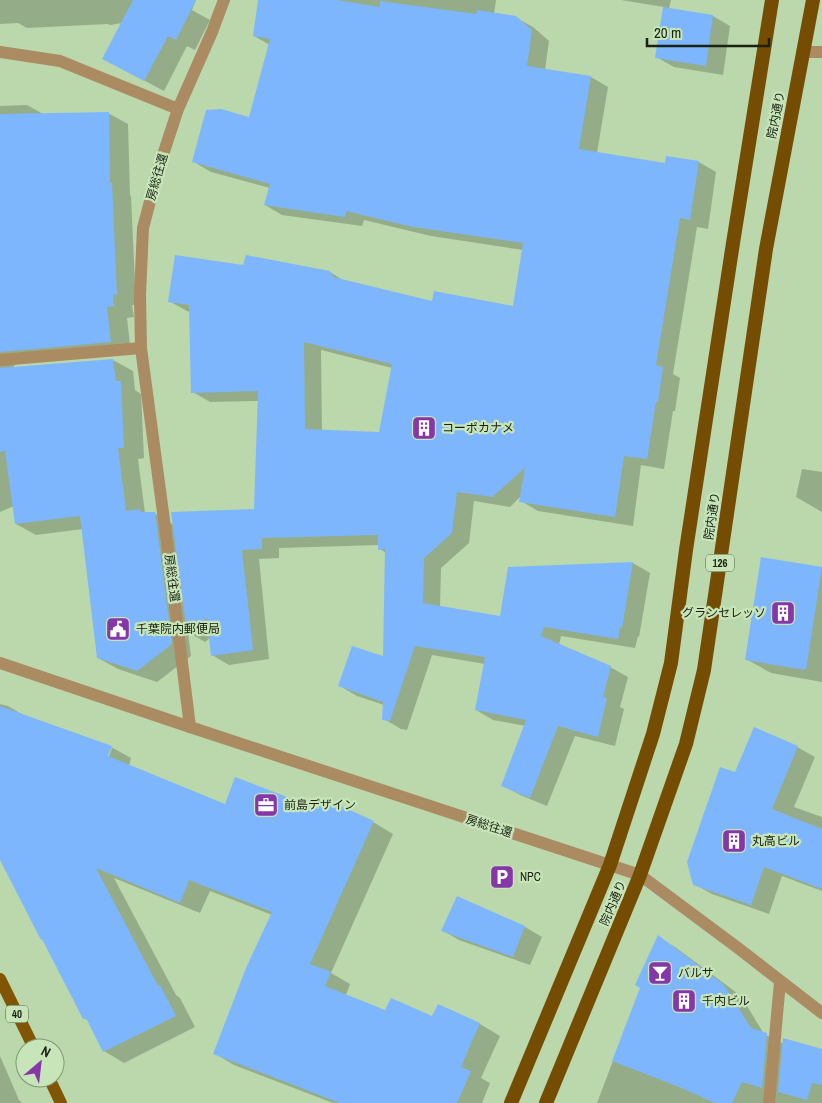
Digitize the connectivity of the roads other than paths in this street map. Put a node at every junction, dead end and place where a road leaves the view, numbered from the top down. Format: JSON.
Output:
{"nodes":[{"id":1,"x":224,"y":0,"type":"edge"},
{"id":2,"x":772,"y":0,"type":"edge"},
{"id":3,"x":814,"y":0,"type":"edge"},
{"id":4,"x":0,"y":52,"type":"edge"},
{"id":5,"x":804,"y":52,"type":"junction"},
{"id":6,"x":822,"y":52,"type":"edge"},
{"id":7,"x":178,"y":109,"type":"junction"},
{"id":8,"x":141,"y":348,"type":"junction"},
{"id":9,"x":0,"y":360,"type":"edge"},
{"id":10,"x":0,"y":663,"type":"edge"},
{"id":11,"x":190,"y":727,"type":"junction"},
{"id":12,"x":610,"y":865,"type":"junction"},
{"id":13,"x":640,"y":876,"type":"junction"},
{"id":14,"x":0,"y":979,"type":"edge"},
{"id":15,"x":780,"y":982,"type":"junction"},
{"id":16,"x":822,"y":1013,"type":"edge"},
{"id":17,"x":29,"y":1038,"type":"edge"},
{"id":18,"x":54,"y":1088,"type":"edge"},
{"id":19,"x":61,"y":1103,"type":"edge"},
{"id":20,"x":511,"y":1103,"type":"edge"},
{"id":21,"x":546,"y":1103,"type":"edge"},
{"id":22,"x":769,"y":1103,"type":"edge"}],
"edges":[{"from":1,"to":7,"type":"street","name":"房総往還"},
{"from":2,"to":12,"type":"highway","name":"院内通り"},
{"from":3,"to":5,"type":"highway","name":"院内通り","number":"126"},
{"from":4,"to":7,"type":"street"},
{"from":5,"to":6,"type":"street"},
{"from":5,"to":13,"type":"highway","name":"院内通り","number":"126"},
{"from":7,"to":8,"type":"street","name":"房総往還"},
{"from":8,"to":9,"type":"street"},
{"from":8,"to":11,"type":"street","name":"房総往還"},
{"from":10,"to":11,"type":"street"},
{"from":11,"to":12,"type":"street","name":"房総往還"},
{"from":12,"to":13,"type":"street","name":"房総往還"},
{"from":12,"to":20,"type":"highway","name":"院内通り"},
{"from":13,"to":15,"type":"street","name":"房総往還"},
{"from":13,"to":21,"type":"highway","name":"院内通り","number":"126"},
{"from":14,"to":17,"type":"main road","number":"40"},
{"from":15,"to":16,"type":"street","name":"房総往還"},
{"from":15,"to":22,"type":"street"},
{"from":18,"to":19,"type":"main road"}]}
